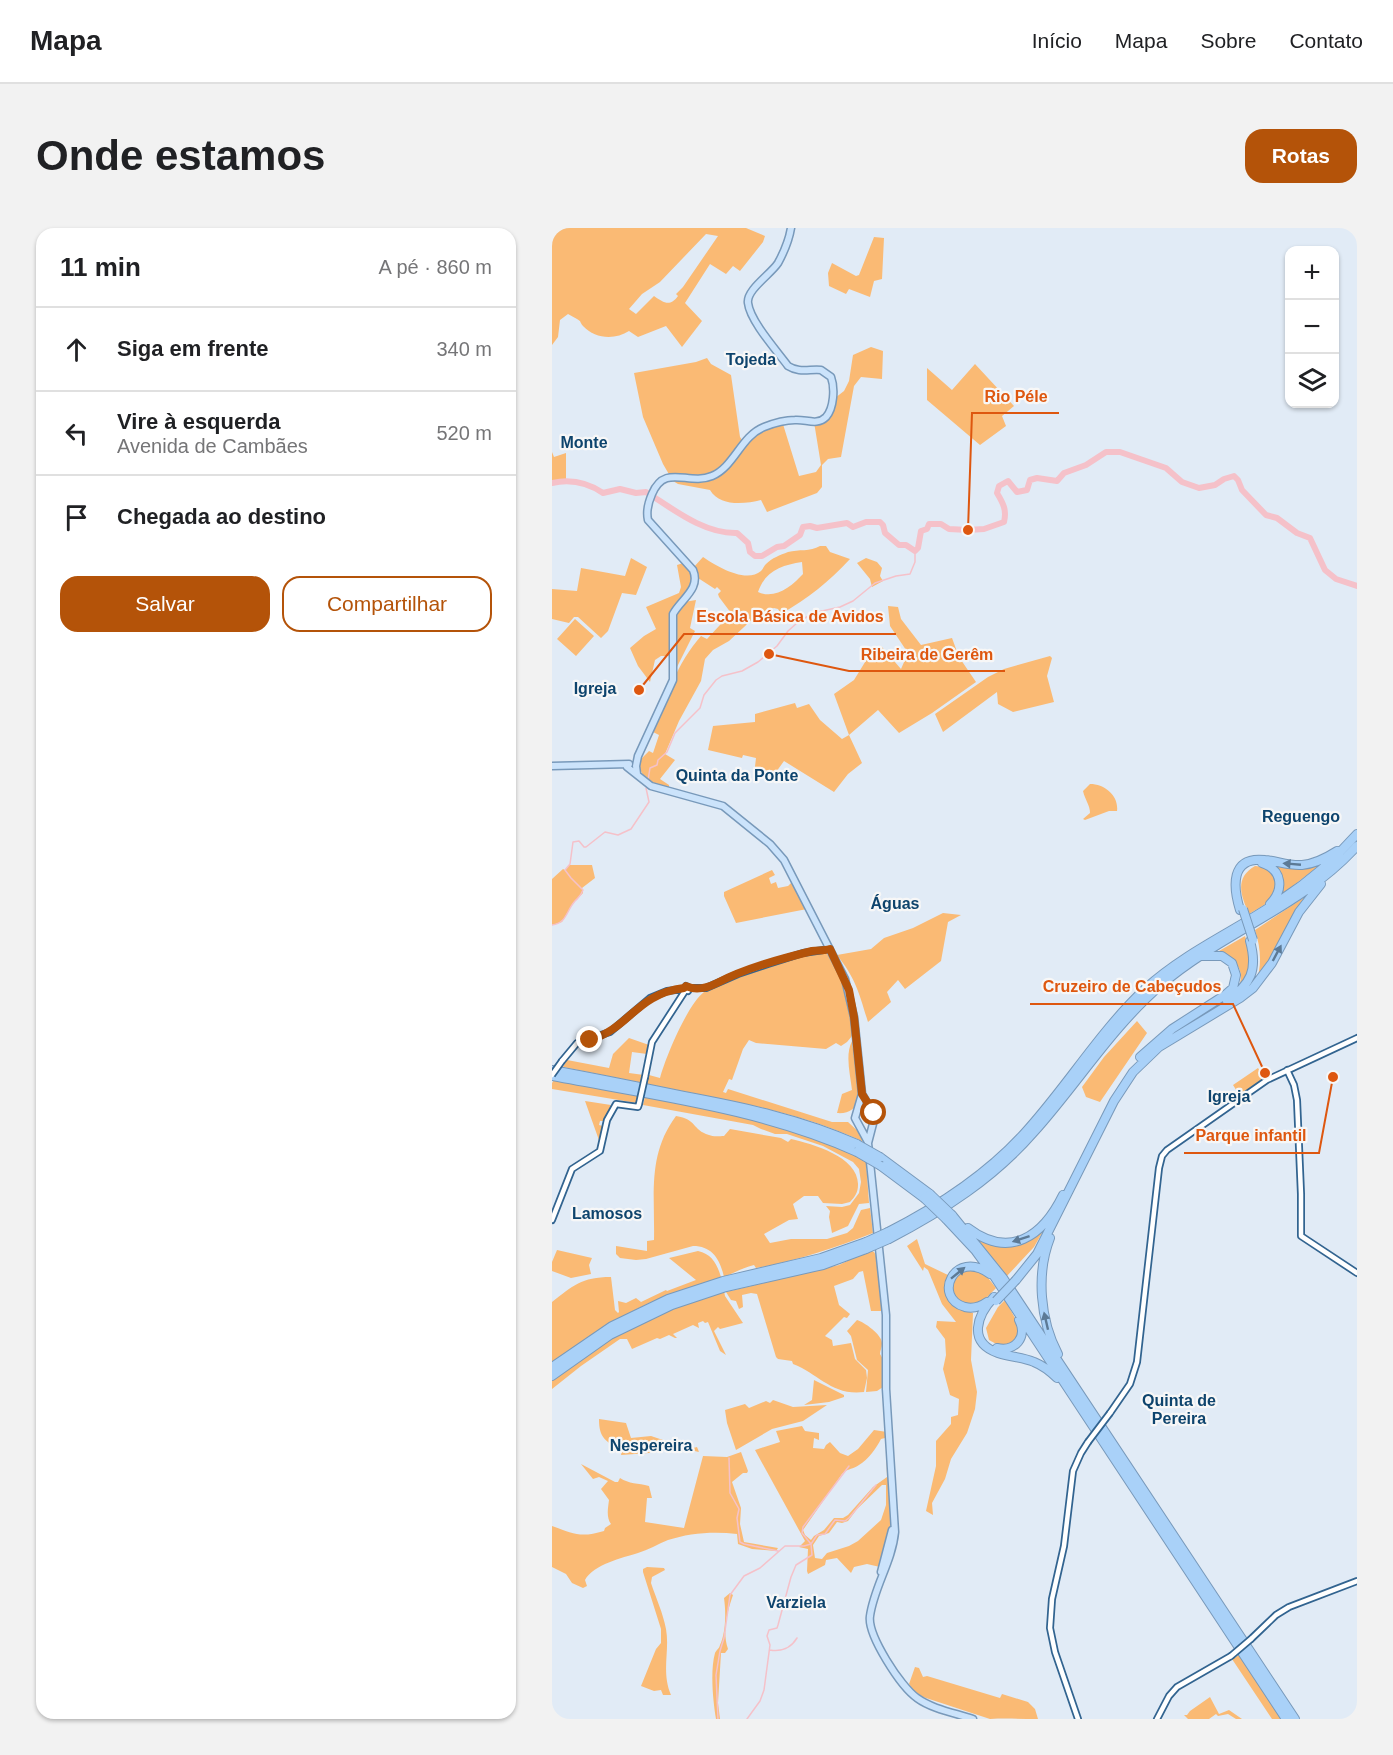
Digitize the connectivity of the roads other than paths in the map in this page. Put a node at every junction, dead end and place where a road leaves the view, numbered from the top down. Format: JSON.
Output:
{"nodes":[{"id":1,"x":791,"y":228,"type":"edge"},
{"id":2,"x":638,"y":756,"type":"junction"},
{"id":3,"x":552,"y":766,"type":"edge"},
{"id":4,"x":625,"y":766,"type":"junction"},
{"id":5,"x":636,"y":766,"type":"junction"},
{"id":6,"x":637,"y":775,"type":"junction"},
{"id":7,"x":1357,"y":834,"type":"edge"},
{"id":8,"x":1346,"y":846,"type":"junction"},
{"id":9,"x":1357,"y":846,"type":"edge"},
{"id":10,"x":1334,"y":869,"type":"junction"},
{"id":11,"x":1241,"y":909,"type":"junction"},
{"id":12,"x":1263,"y":911,"type":"junction"},
{"id":13,"x":1251,"y":940,"type":"junction"},
{"id":14,"x":829,"y":946,"type":"junction"},
{"id":15,"x":1199,"y":957,"type":"junction"},
{"id":16,"x":686,"y":989,"type":"junction"},
{"id":17,"x":1223,"y":1009,"type":"junction"},
{"id":18,"x":1357,"y":1038,"type":"edge"},
{"id":19,"x":1136,"y":1062,"type":"junction"},
{"id":20,"x":552,"y":1070,"type":"edge"},
{"id":21,"x":1287,"y":1070,"type":"junction"},
{"id":22,"x":552,"y":1076,"type":"edge"},
{"id":23,"x":862,"y":1094,"type":"junction"},
{"id":24,"x":870,"y":1108,"type":"junction"},
{"id":25,"x":857,"y":1111,"type":"junction"},
{"id":26,"x":871,"y":1125,"type":"junction"},
{"id":27,"x":859,"y":1126,"type":"junction"},
{"id":28,"x":868,"y":1143,"type":"junction"},
{"id":29,"x":857,"y":1148,"type":"junction"},
{"id":30,"x":1061,"y":1200,"type":"junction"},
{"id":31,"x":1061,"y":1209,"type":"junction"},
{"id":32,"x":949,"y":1217,"type":"junction"},
{"id":33,"x":552,"y":1220,"type":"edge"},
{"id":34,"x":889,"y":1236,"type":"junction"},
{"id":35,"x":866,"y":1246,"type":"junction"},
{"id":36,"x":1357,"y":1273,"type":"edge"},
{"id":37,"x":994,"y":1276,"type":"junction"},
{"id":38,"x":1015,"y":1278,"type":"junction"},
{"id":39,"x":995,"y":1299,"type":"junction"},
{"id":40,"x":1017,"y":1310,"type":"junction"},
{"id":41,"x":552,"y":1367,"type":"edge"},
{"id":42,"x":1066,"y":1375,"type":"junction"},
{"id":43,"x":552,"y":1376,"type":"edge"},
{"id":44,"x":1071,"y":1393,"type":"junction"},
{"id":45,"x":1357,"y":1581,"type":"edge"},
{"id":46,"x":973,"y":1719,"type":"edge"},
{"id":47,"x":1078,"y":1719,"type":"edge"},
{"id":48,"x":1156,"y":1719,"type":"edge"},
{"id":49,"x":1286,"y":1719,"type":"edge"},
{"id":50,"x":1295,"y":1719,"type":"edge"}],
"edges":[{"from":1,"to":2,"type":"main road"},
{"from":2,"to":4,"type":"main road"},
{"from":2,"to":5,"type":"main road"},
{"from":3,"to":4,"type":"main road"},
{"from":4,"to":5,"type":"main road"},
{"from":4,"to":6,"type":"main road"},
{"from":5,"to":6,"type":"main road"},
{"from":6,"to":14,"type":"main road"},
{"from":7,"to":8,"type":"highway"},
{"from":8,"to":11,"type":"highway","one_way":true},
{"from":8,"to":12,"type":"highway"},
{"from":9,"to":10,"type":"highway"},
{"from":10,"to":15,"type":"highway"},
{"from":17,"to":10,"type":"highway","one_way":true},
{"from":11,"to":12,"type":"highway"},
{"from":11,"to":13,"type":"highway","bridge":true},
{"from":12,"to":34,"type":"highway"},
{"from":13,"to":17,"type":"highway"},
{"from":13,"to":19,"type":"highway"},
{"from":14,"to":16,"type":"street"},
{"from":14,"to":23,"type":"main road"},
{"from":15,"to":19,"type":"highway"},
{"from":15,"to":34,"type":"highway"},
{"from":16,"to":22,"type":"street","bridge":true},
{"from":16,"to":33,"type":"street","bridge":true},
{"from":17,"to":31,"type":"highway"},
{"from":18,"to":21,"type":"street"},
{"from":19,"to":30,"type":"highway"},
{"from":20,"to":29,"type":"highway"},
{"from":21,"to":36,"type":"street"},
{"from":21,"to":47,"type":"street","bridge":true},
{"from":22,"to":29,"type":"highway"},
{"from":23,"to":24,"type":"main road"},
{"from":23,"to":25,"type":"main road"},
{"from":24,"to":25,"type":"main road"},
{"from":24,"to":26,"type":"main road"},
{"from":25,"to":27,"type":"main road"},
{"from":26,"to":27,"type":"main road"},
{"from":26,"to":28,"type":"main road"},
{"from":27,"to":28,"type":"main road"},
{"from":28,"to":46,"type":"main road"},
{"from":29,"to":32,"type":"highway","bridge":true},
{"from":30,"to":32,"type":"highway","one_way":true},
{"from":30,"to":38,"type":"highway"},
{"from":31,"to":38,"type":"highway"},
{"from":42,"to":31,"type":"highway","one_way":true},
{"from":32,"to":37,"type":"highway"},
{"from":32,"to":42,"type":"highway"},
{"from":34,"to":35,"type":"highway","bridge":true},
{"from":35,"to":41,"type":"highway"},
{"from":35,"to":43,"type":"highway"},
{"from":39,"to":37,"type":"highway","one_way":true},
{"from":37,"to":40,"type":"highway"},
{"from":38,"to":39,"type":"highway","bridge":true},
{"from":39,"to":40,"type":"highway"},
{"from":39,"to":44,"type":"highway"},
{"from":40,"to":44,"type":"highway"},
{"from":42,"to":50,"type":"highway"},
{"from":44,"to":49,"type":"highway"},
{"from":45,"to":48,"type":"street","bridge":true}]}
